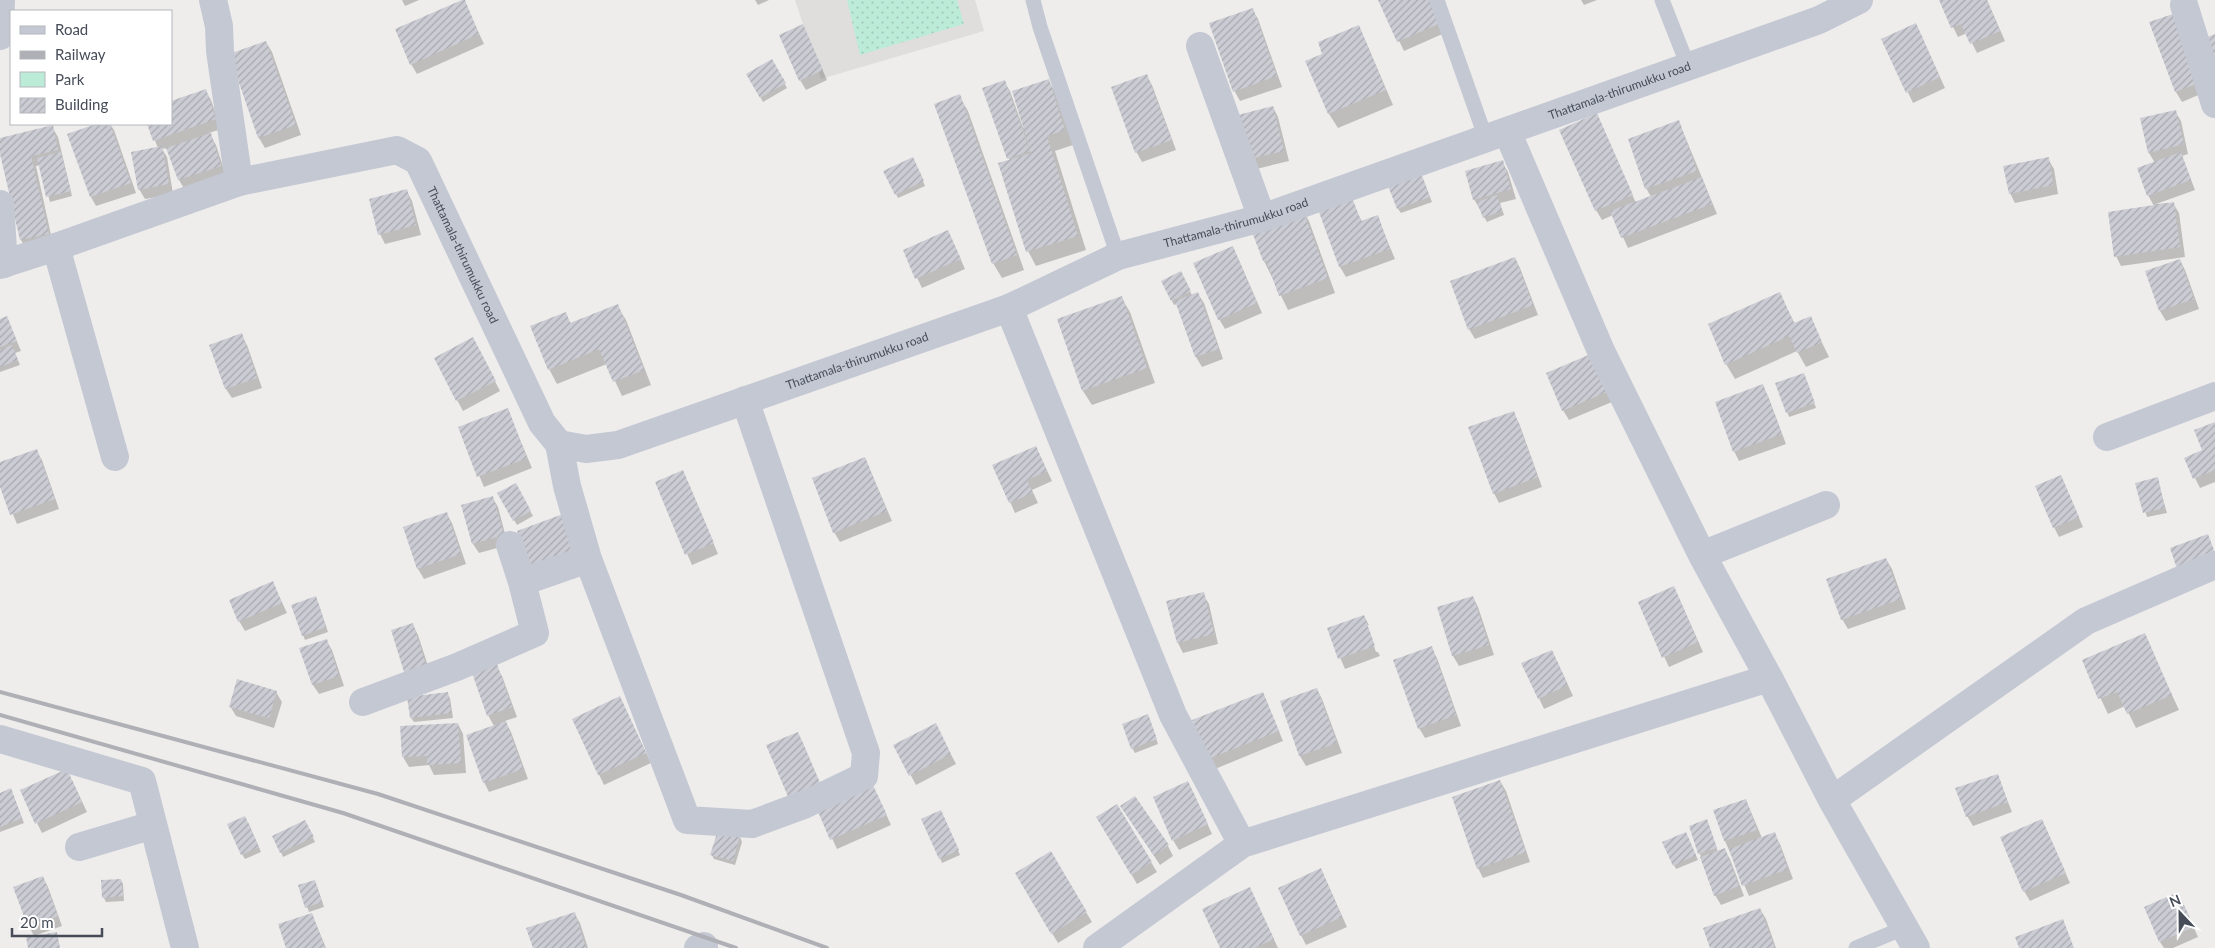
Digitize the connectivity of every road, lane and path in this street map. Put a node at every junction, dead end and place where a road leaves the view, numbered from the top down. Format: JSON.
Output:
{"nodes":[{"id":1,"x":2,"y":0,"type":"edge"},
{"id":2,"x":213,"y":0,"type":"edge"},
{"id":3,"x":1033,"y":0,"type":"edge"},
{"id":4,"x":1437,"y":0,"type":"edge"},
{"id":5,"x":1662,"y":0,"type":"edge"},
{"id":6,"x":1859,"y":0,"type":"edge"},
{"id":7,"x":2184,"y":5,"type":"dead end"},
{"id":8,"x":0,"y":36,"type":"edge"},
{"id":9,"x":1200,"y":46,"type":"dead end"},
{"id":10,"x":1688,"y":66,"type":"junction"},
{"id":11,"x":2215,"y":104,"type":"edge"},
{"id":12,"x":1497,"y":135,"type":"junction"},
{"id":13,"x":239,"y":182,"type":"junction"},
{"id":14,"x":0,"y":204,"type":"edge"},
{"id":15,"x":1262,"y":218,"type":"junction"},
{"id":16,"x":56,"y":248,"type":"junction"},
{"id":17,"x":1118,"y":256,"type":"junction"},
{"id":18,"x":2,"y":264,"type":"edge"},
{"id":19,"x":1009,"y":308,"type":"junction"},
{"id":20,"x":2215,"y":396,"type":"edge"},
{"id":21,"x":745,"y":400,"type":"junction"},
{"id":22,"x":2107,"y":437,"type":"dead end"},
{"id":23,"x":559,"y":444,"type":"junction"},
{"id":24,"x":115,"y":457,"type":"dead end"},
{"id":25,"x":1826,"y":505,"type":"dead end"},
{"id":26,"x":510,"y":545,"type":"dead end"},
{"id":27,"x":1702,"y":555,"type":"junction"},
{"id":28,"x":588,"y":558,"type":"junction"},
{"id":29,"x":2215,"y":565,"type":"edge"},
{"id":30,"x":522,"y":582,"type":"junction"},
{"id":31,"x":1769,"y":678,"type":"junction"},
{"id":32,"x":363,"y":702,"type":"dead end"},
{"id":33,"x":0,"y":739,"type":"edge"},
{"id":34,"x":1832,"y":800,"type":"junction"},
{"id":35,"x":153,"y":825,"type":"junction"},
{"id":36,"x":1242,"y":844,"type":"junction"},
{"id":37,"x":79,"y":847,"type":"dead end"},
{"id":38,"x":1911,"y":938,"type":"edge"},
{"id":39,"x":185,"y":948,"type":"edge"},
{"id":40,"x":1097,"y":948,"type":"edge"},
{"id":41,"x":1856,"y":948,"type":"edge"}],
"edges":[{"from":1,"to":8,"type":"street"},
{"from":2,"to":13,"type":"street"},
{"from":3,"to":17,"type":"lane"},
{"from":4,"to":12,"type":"lane"},
{"from":5,"to":10,"type":"lane"},
{"from":6,"to":10,"type":"street","name":"Thattamala-thirumukku road"},
{"from":7,"to":11,"type":"street"},
{"from":9,"to":15,"type":"street"},
{"from":10,"to":12,"type":"street","name":"Thattamala-thirumukku road"},
{"from":12,"to":15,"type":"street","name":"Thattamala-thirumukku road"},
{"from":12,"to":27,"type":"street"},
{"from":13,"to":16,"type":"street","name":"Thattamala-thirumukku road"},
{"from":13,"to":23,"type":"street","name":"Thattamala-thirumukku road"},
{"from":14,"to":18,"type":"street"},
{"from":15,"to":17,"type":"street","name":"Thattamala-thirumukku road"},
{"from":16,"to":18,"type":"street","name":"Thattamala-thirumukku road"},
{"from":16,"to":24,"type":"street"},
{"from":17,"to":19,"type":"street","name":"Thattamala-thirumukku road"},
{"from":19,"to":21,"type":"street","name":"Thattamala-thirumukku road"},
{"from":19,"to":36,"type":"street"},
{"from":20,"to":22,"type":"street"},
{"from":21,"to":23,"type":"street","name":"Thattamala-thirumukku road"},
{"from":21,"to":28,"type":"street"},
{"from":23,"to":28,"type":"street"},
{"from":25,"to":27,"type":"street"},
{"from":26,"to":30,"type":"street"},
{"from":27,"to":31,"type":"street"},
{"from":28,"to":30,"type":"street"},
{"from":29,"to":34,"type":"street"},
{"from":30,"to":32,"type":"street"},
{"from":31,"to":34,"type":"street"},
{"from":31,"to":36,"type":"street"},
{"from":33,"to":35,"type":"street"},
{"from":34,"to":38,"type":"street"},
{"from":35,"to":37,"type":"street"},
{"from":35,"to":39,"type":"street"},
{"from":36,"to":40,"type":"street"},
{"from":38,"to":41,"type":"lane"}]}
